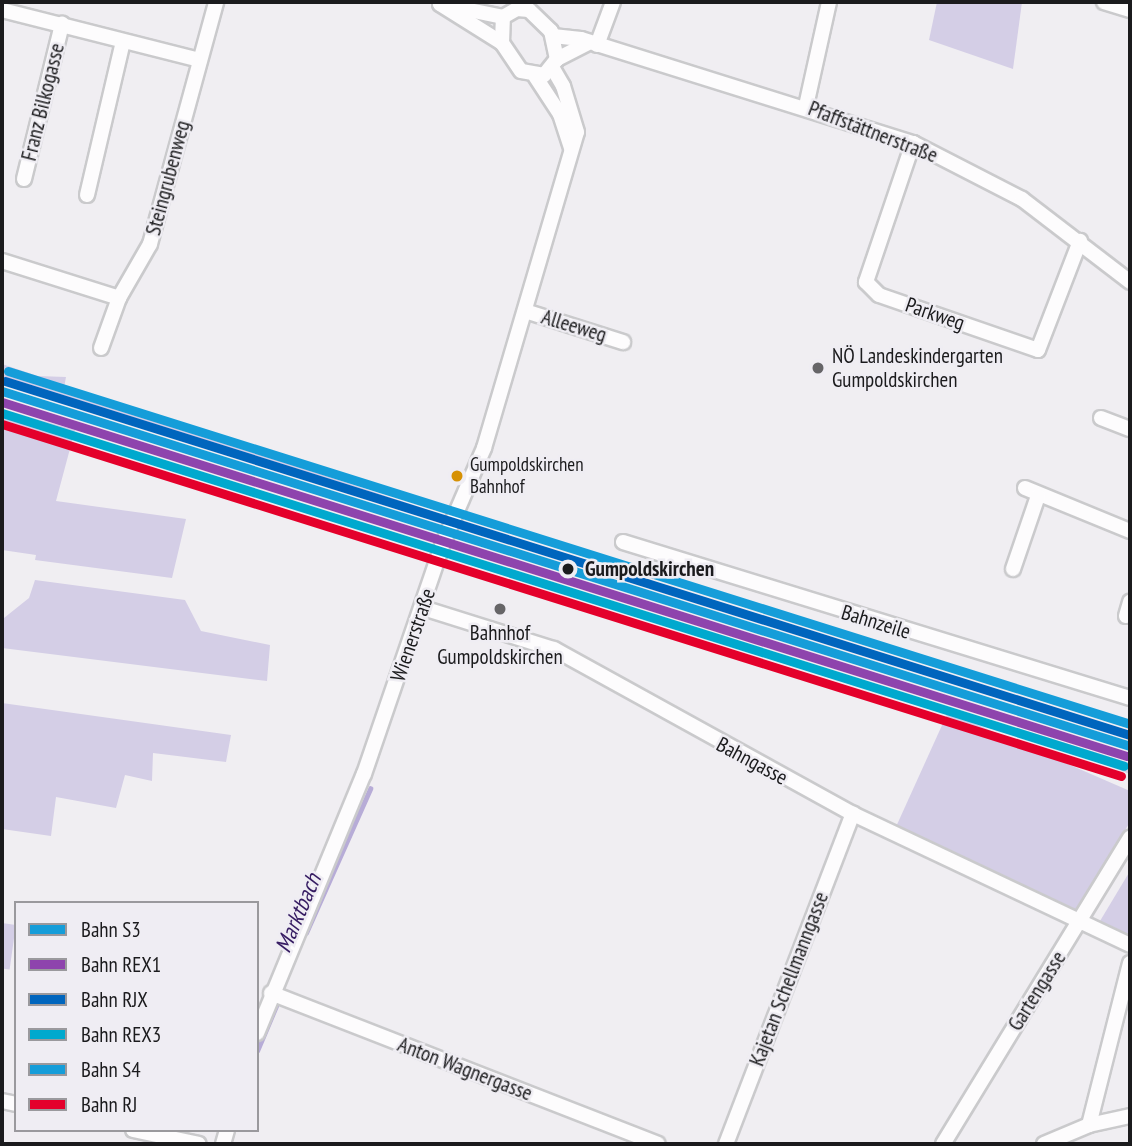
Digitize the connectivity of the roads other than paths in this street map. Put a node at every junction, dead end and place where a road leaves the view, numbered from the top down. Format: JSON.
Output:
{"nodes":[{"id":1,"x":216,"y":2,"type":"edge"},
{"id":2,"x":613,"y":2,"type":"edge"},
{"id":3,"x":829,"y":2,"type":"edge"},
{"id":4,"x":1104,"y":2,"type":"edge"},
{"id":5,"x":438,"y":3,"type":"edge"},
{"id":6,"x":516,"y":5,"type":"edge"},
{"id":7,"x":2,"y":10,"type":"edge"},
{"id":8,"x":1130,"y":10,"type":"edge"},
{"id":9,"x":503,"y":17,"type":"junction"},
{"id":10,"x":62,"y":24,"type":"junction"},
{"id":11,"x":553,"y":36,"type":"junction"},
{"id":12,"x":123,"y":42,"type":"junction"},
{"id":13,"x":502,"y":43,"type":"junction"},
{"id":14,"x":592,"y":44,"type":"junction"},
{"id":15,"x":200,"y":60,"type":"junction"},
{"id":16,"x":555,"y":64,"type":"junction"},
{"id":17,"x":536,"y":76,"type":"junction"},
{"id":18,"x":806,"y":106,"type":"junction"},
{"id":19,"x":913,"y":143,"type":"junction"},
{"id":20,"x":572,"y":149,"type":"junction"},
{"id":21,"x":24,"y":179,"type":"dead end"},
{"id":22,"x":87,"y":195,"type":"dead end"},
{"id":23,"x":1080,"y":241,"type":"junction"},
{"id":24,"x":2,"y":261,"type":"edge"},
{"id":25,"x":1130,"y":282,"type":"edge"},
{"id":26,"x":119,"y":298,"type":"junction"},
{"id":27,"x":526,"y":311,"type":"junction"},
{"id":28,"x":623,"y":342,"type":"dead end"},
{"id":29,"x":102,"y":348,"type":"dead end"},
{"id":30,"x":1101,"y":418,"type":"dead end"},
{"id":31,"x":1130,"y":429,"type":"edge"},
{"id":32,"x":1025,"y":488,"type":"dead end"},
{"id":33,"x":1038,"y":496,"type":"junction"},
{"id":34,"x":1130,"y":531,"type":"edge"},
{"id":35,"x":623,"y":542,"type":"dead end"},
{"id":36,"x":1013,"y":569,"type":"dead end"},
{"id":37,"x":423,"y":608,"type":"junction"},
{"id":38,"x":1130,"y":698,"type":"edge"},
{"id":39,"x":853,"y":814,"type":"junction"},
{"id":40,"x":1130,"y":838,"type":"edge"},
{"id":41,"x":1081,"y":919,"type":"junction"},
{"id":42,"x":1130,"y":945,"type":"edge"},
{"id":43,"x":1130,"y":963,"type":"edge"},
{"id":44,"x":276,"y":995,"type":"junction"},
{"id":45,"x":259,"y":1029,"type":"edge"},
{"id":46,"x":1130,"y":1116,"type":"edge"},
{"id":47,"x":1089,"y":1125,"type":"junction"},
{"id":48,"x":142,"y":1132,"type":"edge"},
{"id":49,"x":199,"y":1144,"type":"edge"},
{"id":50,"x":659,"y":1144,"type":"edge"},
{"id":51,"x":726,"y":1144,"type":"edge"},
{"id":52,"x":943,"y":1144,"type":"edge"},
{"id":53,"x":1044,"y":1144,"type":"edge"}],
"edges":[{"from":1,"to":15,"type":"street","name":"Steingrubenweg"},
{"from":2,"to":14,"type":"street"},
{"from":3,"to":18,"type":"street"},
{"from":4,"to":8,"type":"street"},
{"from":5,"to":9,"type":"street"},
{"from":5,"to":13,"type":"street"},
{"from":6,"to":9,"type":"street"},
{"from":6,"to":11,"type":"street"},
{"from":7,"to":10,"type":"street","name":"Franz Bilkogasse"},
{"from":9,"to":13,"type":"street"},
{"from":10,"to":12,"type":"street","name":"Franz Bilkogasse"},
{"from":10,"to":21,"type":"street","name":"Franz Bilkogasse"},
{"from":11,"to":14,"type":"street","name":"Pfaffstättnerstraße"},
{"from":11,"to":16,"type":"street","name":"Wienerstraße"},
{"from":12,"to":15,"type":"street","name":"Franz Bilkogasse"},
{"from":12,"to":22,"type":"street"},
{"from":13,"to":17,"type":"street"},
{"from":14,"to":16,"type":"street"},
{"from":14,"to":18,"type":"street","name":"Pfaffstättnerstraße"},
{"from":15,"to":26,"type":"street","name":"Steingrubenweg"},
{"from":16,"to":17,"type":"street"},
{"from":16,"to":20,"type":"street","name":"Wienerstraße"},
{"from":17,"to":20,"type":"street"},
{"from":18,"to":19,"type":"street","name":"Pfaffstättnerstraße"},
{"from":19,"to":23,"type":"street","name":"Pfaffstättnerstraße"},
{"from":19,"to":23,"type":"street","name":"Parkweg"},
{"from":20,"to":27,"type":"street","name":"Wienerstraße"},
{"from":23,"to":25,"type":"street","name":"Pfaffstättnerstraße"},
{"from":24,"to":26,"type":"street"},
{"from":26,"to":29,"type":"street","name":"Steingrubenweg"},
{"from":27,"to":28,"type":"street","name":"Alleeweg"},
{"from":27,"to":37,"type":"street","name":"Wienerstraße"},
{"from":30,"to":31,"type":"street"},
{"from":32,"to":33,"type":"street"},
{"from":33,"to":34,"type":"street"},
{"from":33,"to":36,"type":"street"},
{"from":35,"to":38,"type":"street","name":"Bahnzeile"},
{"from":37,"to":39,"type":"street","name":"Bahngasse"},
{"from":37,"to":44,"type":"street","name":"Wienerstraße"},
{"from":39,"to":41,"type":"street","name":"Bahngasse"},
{"from":39,"to":51,"type":"street","name":"Kajetan Schellmanngasse"},
{"from":40,"to":41,"type":"street","name":"Gartengasse"},
{"from":41,"to":42,"type":"street","name":"Bahngasse"},
{"from":41,"to":52,"type":"street","name":"Gartengasse"},
{"from":43,"to":47,"type":"street"},
{"from":44,"to":45,"type":"street","name":"Wienerstraße"},
{"from":44,"to":50,"type":"street","name":"Anton Wagnergasse"},
{"from":46,"to":47,"type":"street"},
{"from":47,"to":53,"type":"street"},
{"from":48,"to":49,"type":"street"}]}
